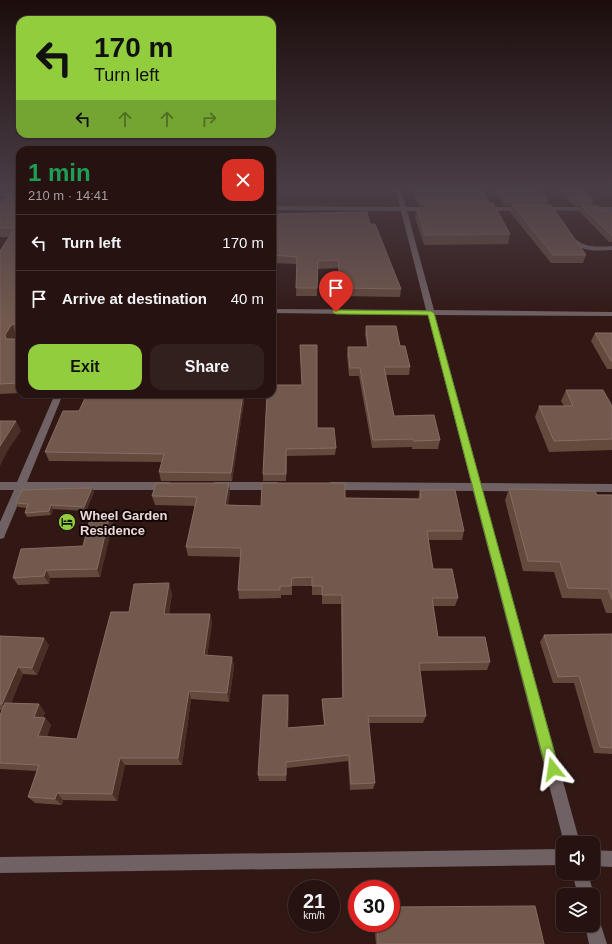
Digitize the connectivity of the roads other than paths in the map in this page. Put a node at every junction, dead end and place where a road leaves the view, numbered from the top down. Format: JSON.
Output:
{"nodes":[{"id":1,"x":411,"y":231,"type":"edge"},
{"id":2,"x":568,"y":234,"type":"edge"},
{"id":3,"x":612,"y":248,"type":"edge"},
{"id":4,"x":276,"y":310,"type":"edge"},
{"id":5,"x":431,"y":313,"type":"junction"},
{"id":6,"x":612,"y":314,"type":"edge"},
{"id":7,"x":57,"y":398,"type":"edge"},
{"id":8,"x":0,"y":486,"type":"edge"},
{"id":9,"x":20,"y":486,"type":"junction"},
{"id":10,"x":178,"y":486,"type":"edge"},
{"id":11,"x":209,"y":486,"type":"edge"},
{"id":12,"x":288,"y":486,"type":"edge"},
{"id":13,"x":320,"y":486,"type":"edge"},
{"id":14,"x":477,"y":486,"type":"junction"},
{"id":15,"x":612,"y":488,"type":"edge"},
{"id":16,"x":0,"y":536,"type":"edge"},
{"id":17,"x":570,"y":836,"type":"edge"},
{"id":18,"x":556,"y":857,"type":"edge"},
{"id":19,"x":600,"y":858,"type":"edge"},
{"id":20,"x":612,"y":859,"type":"edge"},
{"id":21,"x":0,"y":865,"type":"edge"},
{"id":22,"x":595,"y":932,"type":"edge"},
{"id":23,"x":598,"y":944,"type":"edge"}],
"edges":[{"from":1,"to":5,"type":"street"},
{"from":2,"to":3,"type":"street"},
{"from":4,"to":5,"type":"street"},
{"from":5,"to":6,"type":"street"},
{"from":5,"to":14,"type":"street"},
{"from":7,"to":9,"type":"street"},
{"from":8,"to":9,"type":"street"},
{"from":9,"to":10,"type":"street"},
{"from":9,"to":16,"type":"street"},
{"from":11,"to":12,"type":"street"},
{"from":13,"to":14,"type":"street"},
{"from":14,"to":15,"type":"street"},
{"from":14,"to":17,"type":"street"},
{"from":18,"to":21,"type":"street"},
{"from":19,"to":20,"type":"street"},
{"from":22,"to":23,"type":"street"}]}
